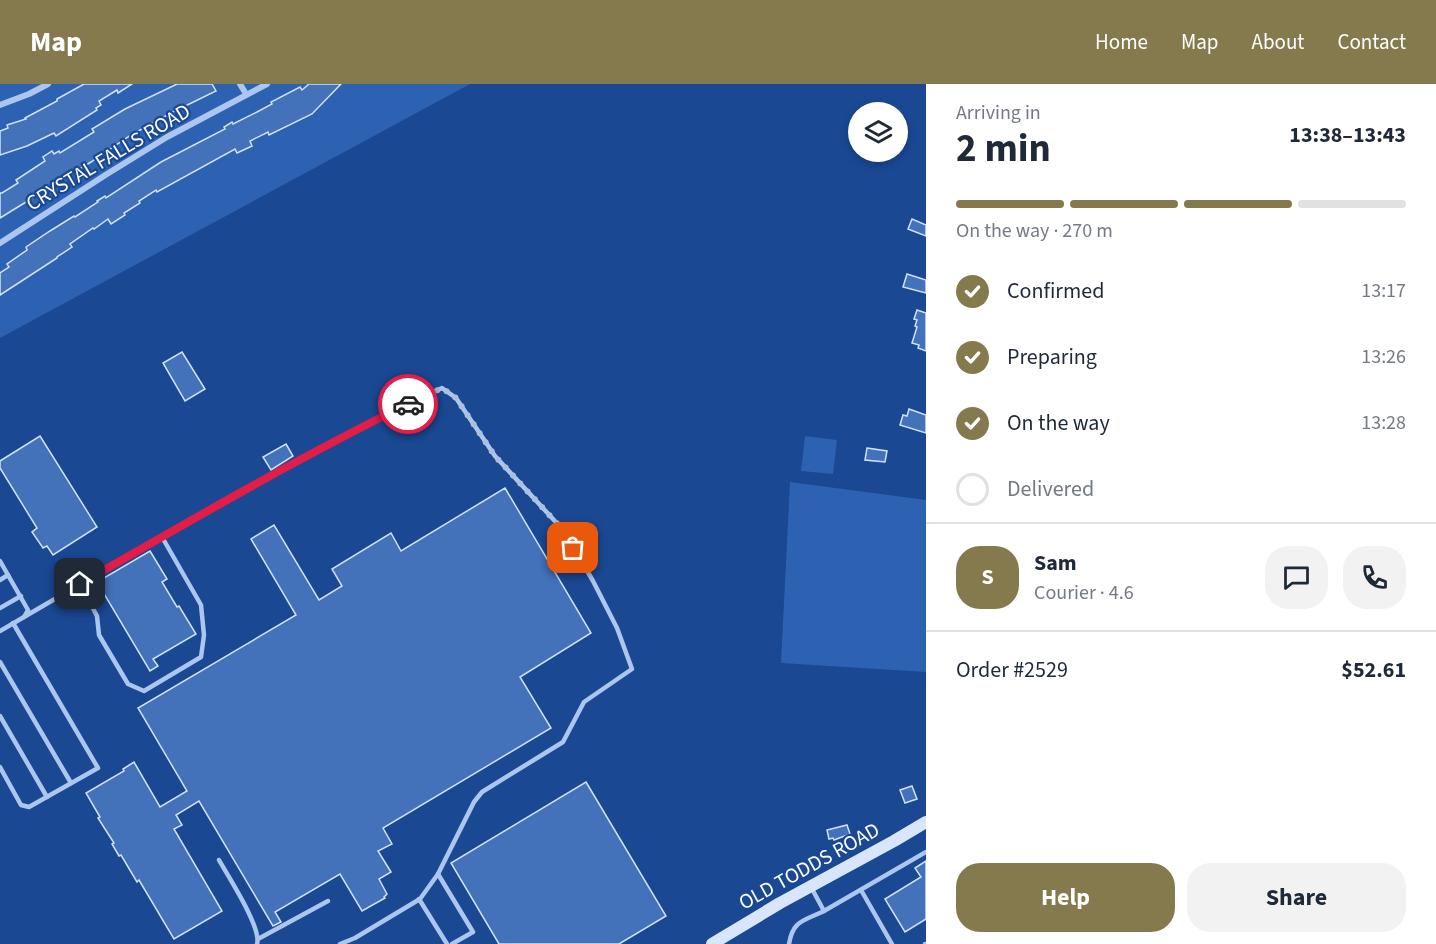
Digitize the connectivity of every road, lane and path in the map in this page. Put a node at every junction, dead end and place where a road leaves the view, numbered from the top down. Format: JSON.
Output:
{"nodes":[{"id":1,"x":46,"y":84,"type":"edge"},
{"id":2,"x":240,"y":84,"type":"edge"},
{"id":3,"x":267,"y":84,"type":"edge"},
{"id":4,"x":246,"y":94,"type":"junction"},
{"id":5,"x":0,"y":105,"type":"edge"},
{"id":6,"x":0,"y":243,"type":"edge"},
{"id":7,"x":162,"y":537,"type":"junction"},
{"id":8,"x":0,"y":561,"type":"edge"},
{"id":9,"x":8,"y":575,"type":"junction"},
{"id":10,"x":0,"y":580,"type":"edge"},
{"id":11,"x":80,"y":584,"type":"junction"},
{"id":12,"x":21,"y":596,"type":"junction"},
{"id":13,"x":0,"y":608,"type":"edge"},
{"id":14,"x":24,"y":617,"type":"junction"},
{"id":15,"x":14,"y":623,"type":"junction"},
{"id":16,"x":0,"y":631,"type":"edge"},
{"id":17,"x":0,"y":662,"type":"edge"},
{"id":18,"x":0,"y":716,"type":"edge"},
{"id":19,"x":0,"y":767,"type":"edge"},
{"id":20,"x":71,"y":783,"type":"junction"},
{"id":21,"x":47,"y":797,"type":"junction"},
{"id":22,"x":926,"y":822,"type":"edge"},
{"id":23,"x":926,"y":852,"type":"edge"},
{"id":24,"x":219,"y":860,"type":"dead end"},
{"id":25,"x":438,"y":874,"type":"junction"},
{"id":26,"x":811,"y":887,"type":"junction"},
{"id":27,"x":861,"y":890,"type":"junction"},
{"id":28,"x":419,"y":899,"type":"junction"},
{"id":29,"x":328,"y":901,"type":"dead end"},
{"id":30,"x":824,"y":911,"type":"junction"},
{"id":31,"x":355,"y":938,"type":"junction"},
{"id":32,"x":257,"y":941,"type":"edge"},
{"id":33,"x":340,"y":944,"type":"edge"},
{"id":34,"x":358,"y":944,"type":"edge"},
{"id":35,"x":447,"y":944,"type":"edge"},
{"id":36,"x":452,"y":944,"type":"edge"},
{"id":37,"x":712,"y":944,"type":"edge"},
{"id":38,"x":789,"y":944,"type":"edge"},
{"id":39,"x":892,"y":944,"type":"edge"}],
"edges":[{"from":1,"to":5,"type":"street"},
{"from":2,"to":4,"type":"street"},
{"from":3,"to":4,"type":"street","name":"CRYSTAL FALLS ROAD"},
{"from":4,"to":6,"type":"street","name":"CRYSTAL FALLS ROAD"},
{"from":7,"to":11,"type":"lane"},
{"from":7,"to":11,"type":"lane"},
{"from":7,"to":25,"type":"lane"},
{"from":8,"to":9,"type":"lane"},
{"from":9,"to":10,"type":"lane"},
{"from":9,"to":12,"type":"lane"},
{"from":11,"to":14,"type":"lane"},
{"from":12,"to":13,"type":"lane"},
{"from":12,"to":14,"type":"lane"},
{"from":14,"to":15,"type":"lane"},
{"from":15,"to":16,"type":"lane"},
{"from":15,"to":20,"type":"lane"},
{"from":17,"to":20,"type":"lane"},
{"from":18,"to":21,"type":"lane"},
{"from":19,"to":21,"type":"lane"},
{"from":20,"to":21,"type":"lane"},
{"from":22,"to":26,"type":"main road","name":"OLD TODDS ROAD"},
{"from":23,"to":27,"type":"lane"},
{"from":24,"to":32,"type":"lane"},
{"from":25,"to":28,"type":"lane"},
{"from":25,"to":36,"type":"lane"},
{"from":26,"to":30,"type":"lane"},
{"from":26,"to":37,"type":"main road","name":"OLD TODDS ROAD"},
{"from":27,"to":30,"type":"lane"},
{"from":27,"to":39,"type":"lane"},
{"from":28,"to":31,"type":"lane"},
{"from":28,"to":35,"type":"lane"},
{"from":29,"to":32,"type":"lane"},
{"from":30,"to":38,"type":"lane"},
{"from":31,"to":33,"type":"lane"},
{"from":31,"to":34,"type":"lane"}]}
